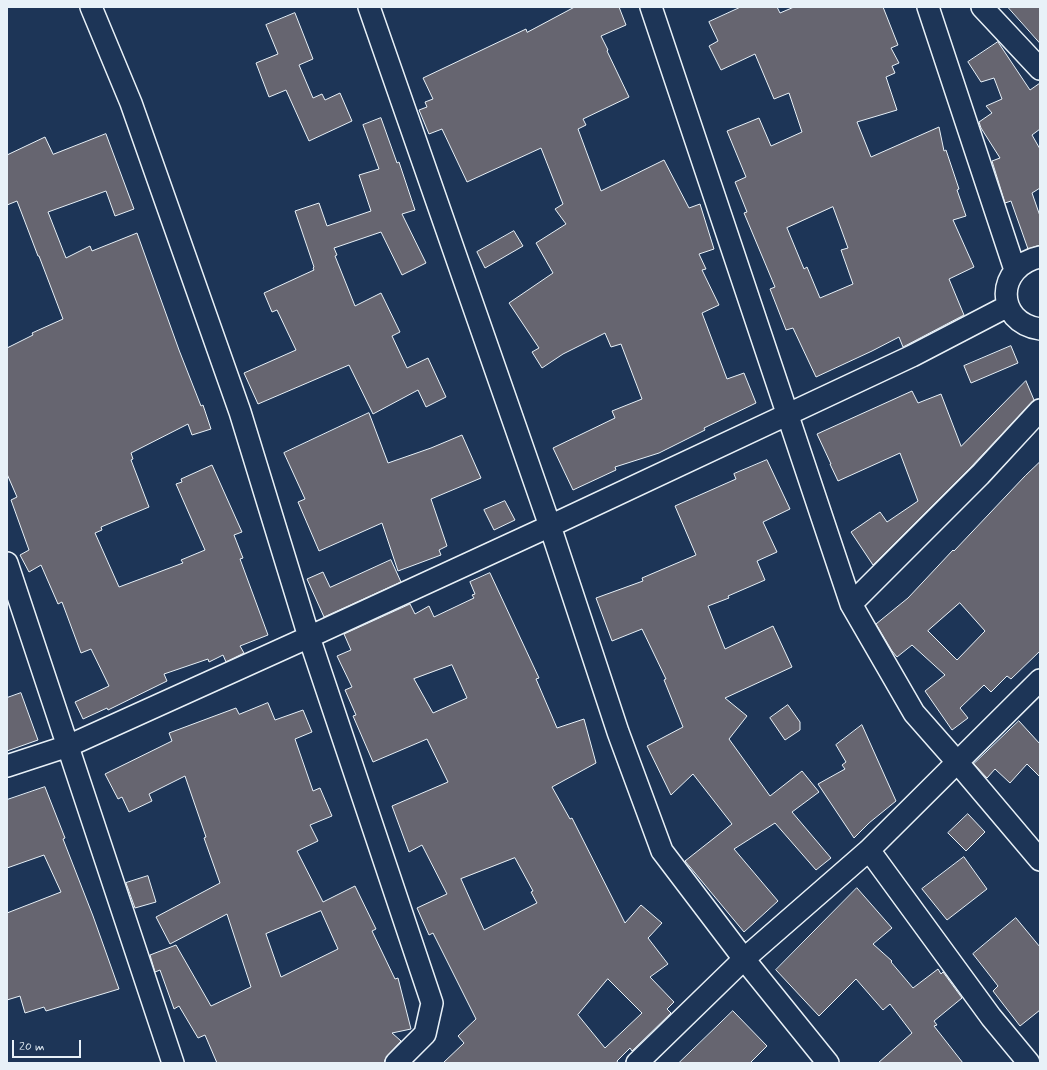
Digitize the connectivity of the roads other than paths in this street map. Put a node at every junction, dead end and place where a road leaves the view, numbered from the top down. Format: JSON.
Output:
{"nodes":[{"id":1,"x":91,"y":7,"type":"edge"},
{"id":2,"x":369,"y":7,"type":"edge"},
{"id":3,"x":650,"y":7,"type":"edge"},
{"id":4,"x":928,"y":7,"type":"edge"},
{"id":5,"x":982,"y":7,"type":"edge"},
{"id":6,"x":1040,"y":69,"type":"edge"},
{"id":7,"x":1040,"y":257,"type":"edge"},
{"id":8,"x":1014,"y":270,"type":"junction"},
{"id":9,"x":1008,"y":306,"type":"junction"},
{"id":10,"x":1040,"y":329,"type":"edge"},
{"id":11,"x":1040,"y":410,"type":"edge"},
{"id":12,"x":788,"y":414,"type":"junction"},
{"id":13,"x":550,"y":526,"type":"junction"},
{"id":14,"x":7,"y":563,"type":"edge"},
{"id":15,"x":851,"y":604,"type":"junction"},
{"id":16,"x":309,"y":637,"type":"junction"},
{"id":17,"x":1040,"y":680,"type":"edge"},
{"id":18,"x":68,"y":746,"type":"junction"},
{"id":19,"x":958,"y":763,"type":"junction"},
{"id":20,"x":7,"y":766,"type":"edge"},
{"id":21,"x":869,"y":850,"type":"junction"},
{"id":22,"x":1040,"y":860,"type":"edge"},
{"id":23,"x":744,"y":959,"type":"junction"},
{"id":24,"x":173,"y":1063,"type":"edge"},
{"id":25,"x":396,"y":1063,"type":"edge"},
{"id":26,"x":637,"y":1063,"type":"edge"},
{"id":27,"x":828,"y":1063,"type":"edge"},
{"id":28,"x":1029,"y":1063,"type":"edge"}],
"edges":[{"from":1,"to":16,"type":"street"},
{"from":2,"to":13,"type":"street"},
{"from":3,"to":12,"type":"street"},
{"from":4,"to":8,"type":"street"},
{"from":5,"to":6,"type":"street"},
{"from":7,"to":8,"type":"street"},
{"from":8,"to":9,"type":"street"},
{"from":9,"to":10,"type":"street"},
{"from":9,"to":12,"type":"street"},
{"from":11,"to":15,"type":"street"},
{"from":12,"to":13,"type":"street"},
{"from":12,"to":15,"type":"street"},
{"from":13,"to":16,"type":"street"},
{"from":13,"to":23,"type":"street"},
{"from":14,"to":18,"type":"street"},
{"from":15,"to":19,"type":"street"},
{"from":16,"to":18,"type":"street"},
{"from":16,"to":25,"type":"street"},
{"from":17,"to":19,"type":"street"},
{"from":18,"to":20,"type":"street"},
{"from":18,"to":24,"type":"street"},
{"from":19,"to":21,"type":"street"},
{"from":19,"to":22,"type":"street"},
{"from":21,"to":23,"type":"street"},
{"from":21,"to":28,"type":"street"},
{"from":23,"to":26,"type":"street"},
{"from":23,"to":27,"type":"street"}]}
